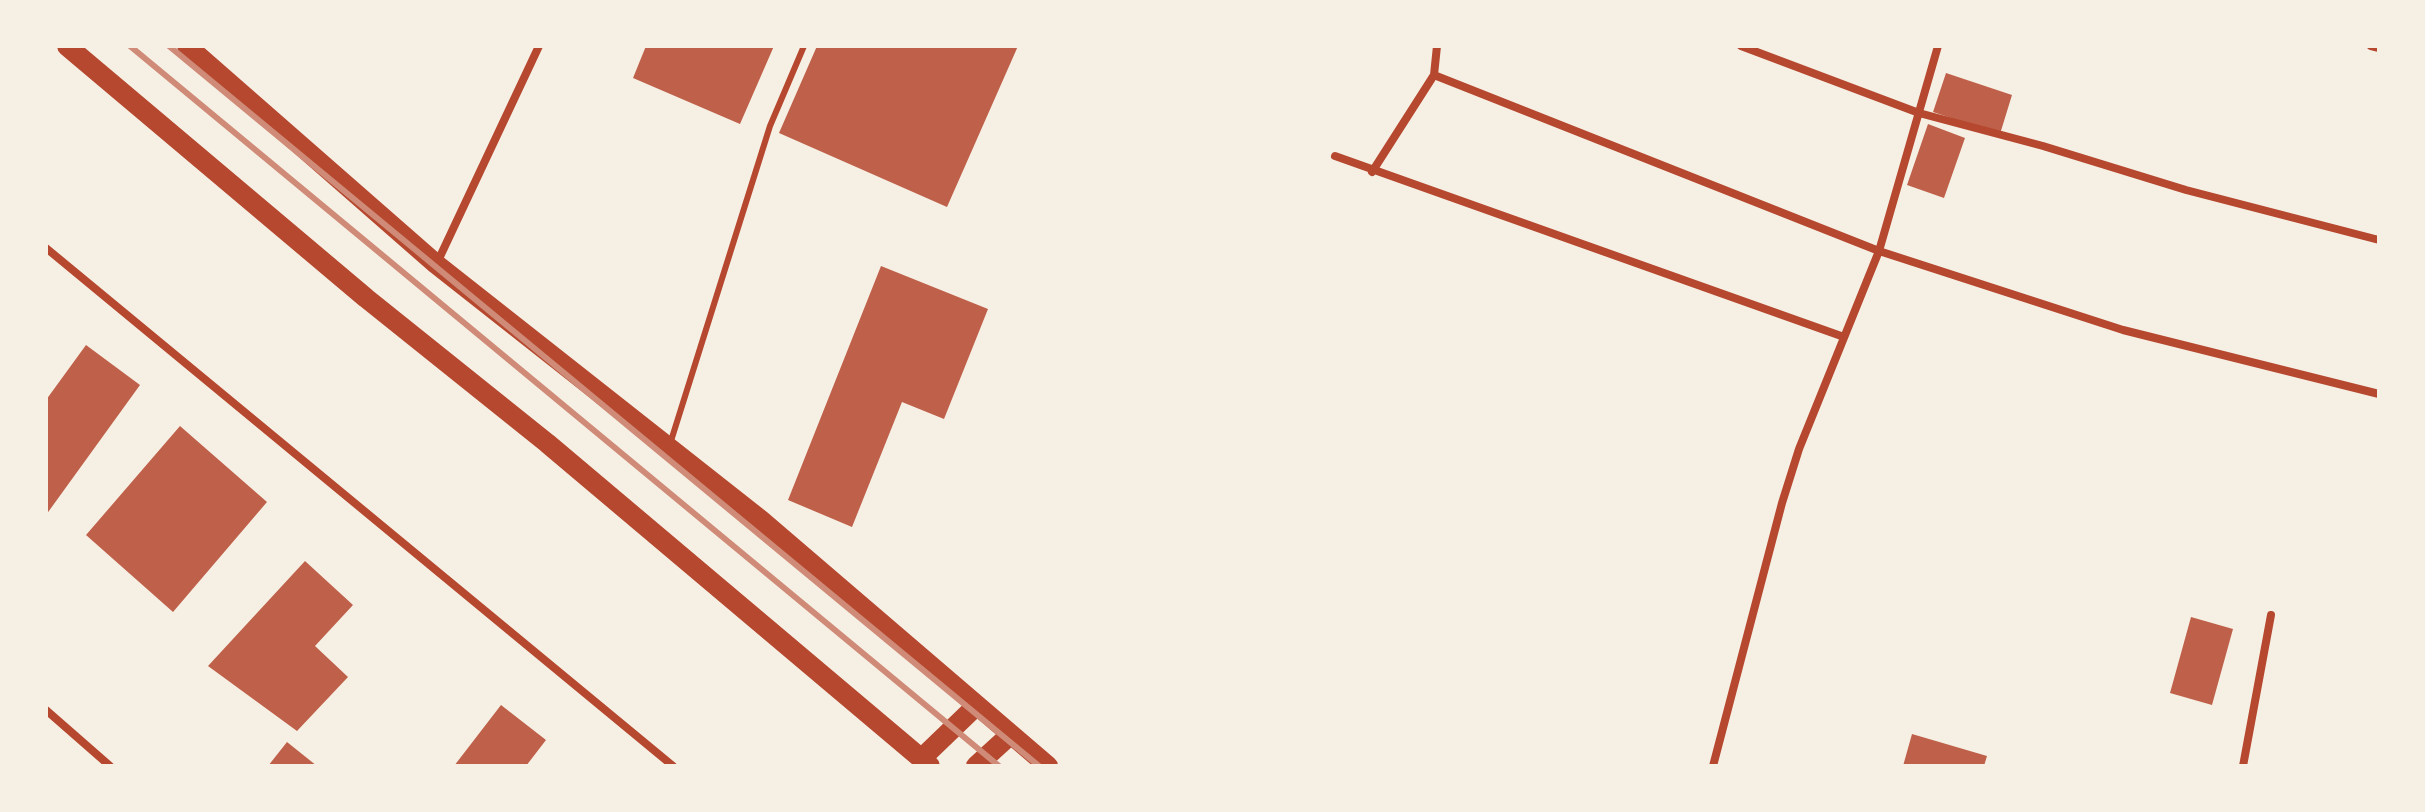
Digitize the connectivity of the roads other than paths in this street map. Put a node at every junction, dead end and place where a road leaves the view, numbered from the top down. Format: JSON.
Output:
{"nodes":[{"id":1,"x":67,"y":46,"type":"edge"},
{"id":2,"x":187,"y":46,"type":"edge"},
{"id":3,"x":539,"y":46,"type":"edge"},
{"id":4,"x":804,"y":46,"type":"edge"},
{"id":5,"x":1437,"y":46,"type":"edge"},
{"id":6,"x":1741,"y":46,"type":"edge"},
{"id":7,"x":1938,"y":46,"type":"edge"},
{"id":8,"x":2371,"y":46,"type":"edge"},
{"id":9,"x":2379,"y":48,"type":"edge"},
{"id":10,"x":1434,"y":75,"type":"junction"},
{"id":11,"x":1919,"y":113,"type":"junction"},
{"id":12,"x":1335,"y":156,"type":"dead end"},
{"id":13,"x":1372,"y":172,"type":"junction"},
{"id":14,"x":2379,"y":240,"type":"edge"},
{"id":15,"x":46,"y":248,"type":"edge"},
{"id":16,"x":1879,"y":251,"type":"junction"},
{"id":17,"x":436,"y":264,"type":"junction"},
{"id":18,"x":1844,"y":337,"type":"junction"},
{"id":19,"x":2379,"y":394,"type":"edge"},
{"id":20,"x":669,"y":447,"type":"junction"},
{"id":21,"x":2271,"y":615,"type":"dead end"},
{"id":22,"x":975,"y":707,"type":"junction"},
{"id":23,"x":46,"y":710,"type":"edge"},
{"id":24,"x":1010,"y":735,"type":"junction"},
{"id":25,"x":925,"y":762,"type":"edge"},
{"id":26,"x":110,"y":766,"type":"edge"},
{"id":27,"x":673,"y":766,"type":"edge"},
{"id":28,"x":976,"y":766,"type":"edge"},
{"id":29,"x":1048,"y":766,"type":"edge"},
{"id":30,"x":1713,"y":766,"type":"edge"},
{"id":31,"x":2243,"y":766,"type":"edge"}],
"edges":[{"from":1,"to":25,"type":"main road"},
{"from":2,"to":17,"type":"main road"},
{"from":3,"to":17,"type":"street"},
{"from":4,"to":20,"type":"lane"},
{"from":5,"to":10,"type":"street"},
{"from":6,"to":11,"type":"street"},
{"from":7,"to":11,"type":"street"},
{"from":8,"to":9,"type":"street"},
{"from":10,"to":13,"type":"street"},
{"from":10,"to":16,"type":"street"},
{"from":11,"to":14,"type":"street"},
{"from":11,"to":16,"type":"street"},
{"from":12,"to":13,"type":"street"},
{"from":13,"to":18,"type":"street"},
{"from":15,"to":27,"type":"street"},
{"from":16,"to":18,"type":"street"},
{"from":16,"to":19,"type":"street"},
{"from":17,"to":20,"type":"main road"},
{"from":18,"to":30,"type":"street"},
{"from":20,"to":22,"type":"main road"},
{"from":21,"to":31,"type":"street"},
{"from":22,"to":24,"type":"main road"},
{"from":22,"to":25,"type":"main road"},
{"from":23,"to":26,"type":"street"},
{"from":24,"to":28,"type":"main road"},
{"from":24,"to":29,"type":"main road"}]}
